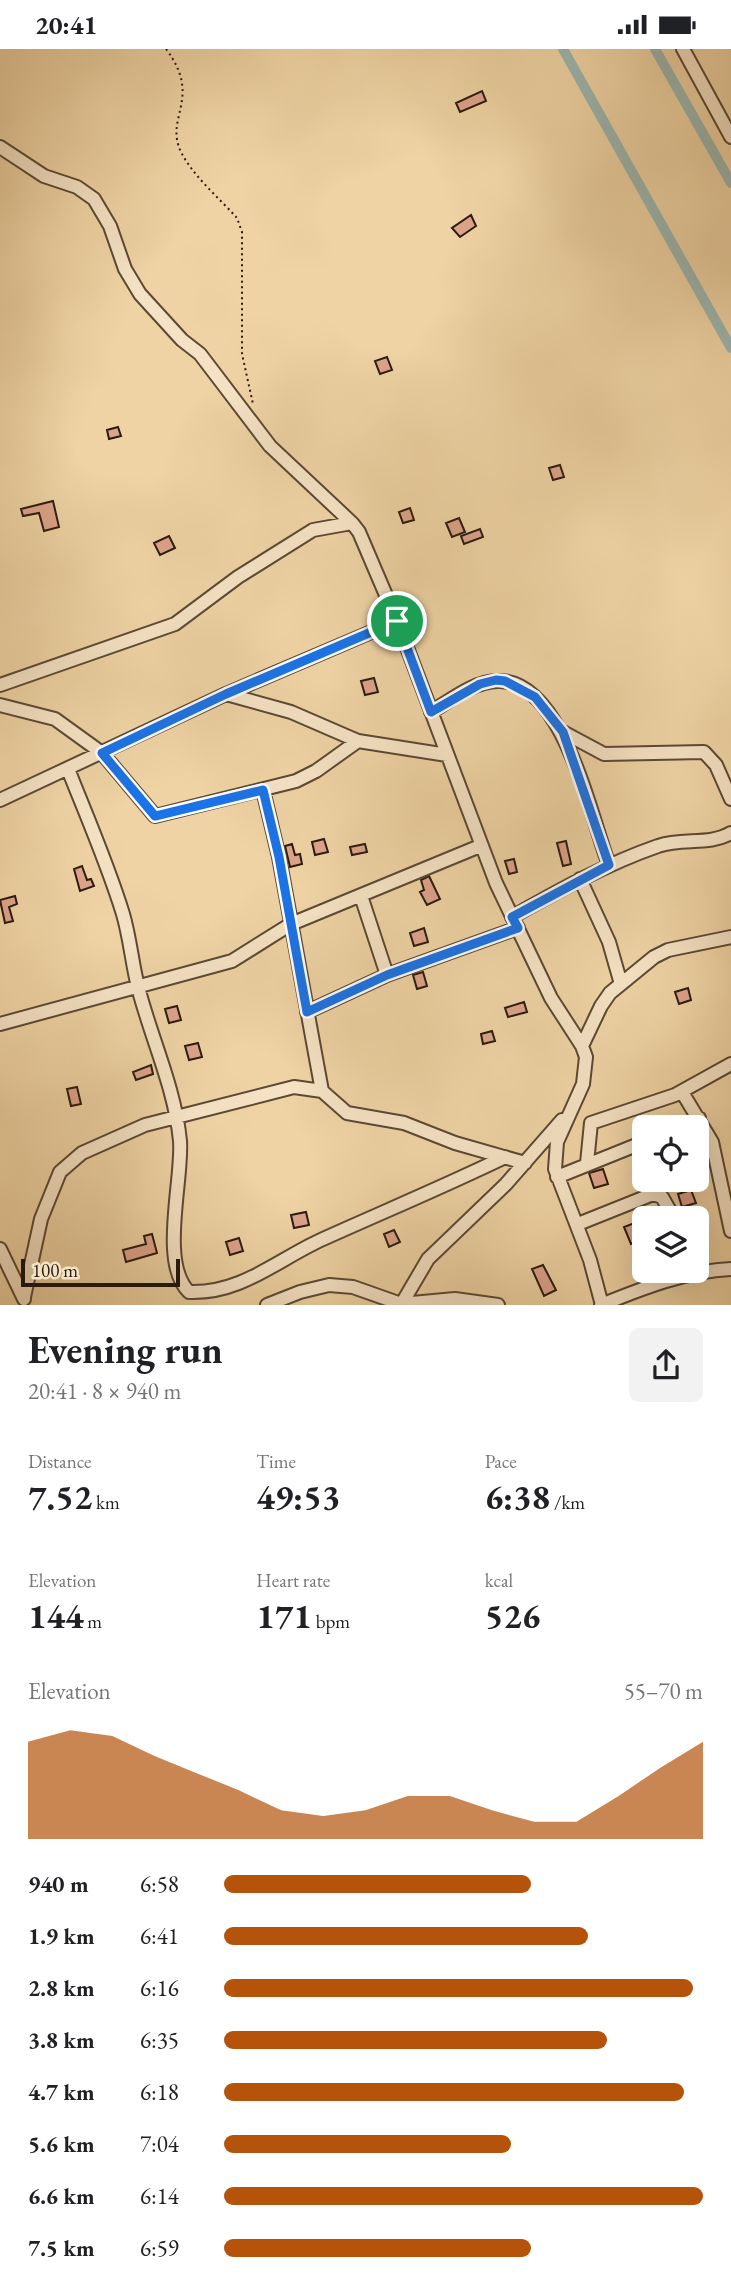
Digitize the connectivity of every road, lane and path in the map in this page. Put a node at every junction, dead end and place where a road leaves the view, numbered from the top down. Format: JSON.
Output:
{"nodes":[{"id":1,"x":166,"y":49,"type":"edge"},
{"id":2,"x":682,"y":49,"type":"edge"},
{"id":3,"x":731,"y":137,"type":"edge"},
{"id":4,"x":0,"y":147,"type":"edge"},
{"id":5,"x":255,"y":412,"type":"dead end"},
{"id":6,"x":352,"y":523,"type":"junction"},
{"id":7,"x":397,"y":621,"type":"junction"},
{"id":8,"x":0,"y":685,"type":"edge"},
{"id":9,"x":226,"y":694,"type":"junction"},
{"id":10,"x":0,"y":705,"type":"edge"},
{"id":11,"x":431,"y":712,"type":"junction"},
{"id":12,"x":563,"y":732,"type":"junction"},
{"id":13,"x":358,"y":741,"type":"junction"},
{"id":14,"x":102,"y":753,"type":"junction"},
{"id":15,"x":447,"y":755,"type":"junction"},
{"id":16,"x":68,"y":769,"type":"junction"},
{"id":17,"x":263,"y":790,"type":"junction"},
{"id":18,"x":731,"y":799,"type":"edge"},
{"id":19,"x":0,"y":800,"type":"edge"},
{"id":20,"x":731,"y":833,"type":"edge"},
{"id":21,"x":480,"y":846,"type":"junction"},
{"id":22,"x":609,"y":865,"type":"junction"},
{"id":23,"x":580,"y":879,"type":"junction"},
{"id":24,"x":361,"y":896,"type":"junction"},
{"id":25,"x":291,"y":923,"type":"junction"},
{"id":26,"x":515,"y":923,"type":"junction"},
{"id":27,"x":731,"y":937,"type":"edge"},
{"id":28,"x":387,"y":975,"type":"junction"},
{"id":29,"x":621,"y":983,"type":"junction"},
{"id":30,"x":138,"y":986,"type":"junction"},
{"id":31,"x":307,"y":1012,"type":"junction"},
{"id":32,"x":0,"y":1024,"type":"edge"},
{"id":33,"x":582,"y":1047,"type":"junction"},
{"id":34,"x":731,"y":1064,"type":"edge"},
{"id":35,"x":322,"y":1091,"type":"junction"},
{"id":36,"x":682,"y":1093,"type":"junction"},
{"id":37,"x":569,"y":1111,"type":"junction"},
{"id":38,"x":697,"y":1115,"type":"edge"},
{"id":39,"x":175,"y":1117,"type":"junction"},
{"id":40,"x":709,"y":1132,"type":"edge"},
{"id":41,"x":632,"y":1146,"type":"edge"},
{"id":42,"x":505,"y":1157,"type":"junction"},
{"id":43,"x":526,"y":1163,"type":"junction"},
{"id":44,"x":587,"y":1163,"type":"junction"},
{"id":45,"x":557,"y":1177,"type":"junction"},
{"id":46,"x":667,"y":1206,"type":"edge"},
{"id":47,"x":578,"y":1224,"type":"junction"},
{"id":48,"x":731,"y":1230,"type":"edge"},
{"id":49,"x":0,"y":1249,"type":"edge"},
{"id":50,"x":731,"y":1269,"type":"edge"},
{"id":51,"x":709,"y":1271,"type":"edge"},
{"id":52,"x":660,"y":1283,"type":"edge"},
{"id":53,"x":300,"y":1291,"type":"junction"},
{"id":54,"x":25,"y":1301,"type":"edge"},
{"id":55,"x":267,"y":1305,"type":"edge"},
{"id":56,"x":294,"y":1305,"type":"edge"},
{"id":57,"x":401,"y":1305,"type":"edge"},
{"id":58,"x":498,"y":1305,"type":"edge"},
{"id":59,"x":602,"y":1305,"type":"edge"}],
"edges":[{"from":1,"to":5,"type":"path"},
{"from":2,"to":3,"type":"street"},
{"from":4,"to":6,"type":"street"},
{"from":6,"to":7,"type":"street"},
{"from":6,"to":8,"type":"street"},
{"from":7,"to":9,"type":"street"},
{"from":7,"to":11,"type":"street"},
{"from":9,"to":13,"type":"street"},
{"from":9,"to":14,"type":"street"},
{"from":10,"to":14,"type":"street"},
{"from":11,"to":12,"type":"street"},
{"from":11,"to":15,"type":"street"},
{"from":12,"to":18,"type":"street"},
{"from":12,"to":22,"type":"street"},
{"from":13,"to":15,"type":"street"},
{"from":13,"to":17,"type":"street"},
{"from":14,"to":16,"type":"street"},
{"from":14,"to":17,"type":"street"},
{"from":15,"to":21,"type":"street"},
{"from":16,"to":19,"type":"street"},
{"from":16,"to":30,"type":"street"},
{"from":17,"to":25,"type":"street"},
{"from":20,"to":22,"type":"street"},
{"from":21,"to":24,"type":"street"},
{"from":21,"to":26,"type":"street"},
{"from":22,"to":23,"type":"street"},
{"from":23,"to":26,"type":"street"},
{"from":23,"to":29,"type":"street"},
{"from":24,"to":25,"type":"street"},
{"from":24,"to":28,"type":"street"},
{"from":25,"to":30,"type":"street"},
{"from":25,"to":31,"type":"street"},
{"from":26,"to":28,"type":"street"},
{"from":26,"to":33,"type":"street"},
{"from":27,"to":29,"type":"street"},
{"from":28,"to":31,"type":"street"},
{"from":29,"to":33,"type":"street"},
{"from":30,"to":32,"type":"street"},
{"from":30,"to":39,"type":"street"},
{"from":31,"to":35,"type":"street"},
{"from":33,"to":37,"type":"street"},
{"from":34,"to":36,"type":"street"},
{"from":35,"to":39,"type":"street"},
{"from":35,"to":42,"type":"street"},
{"from":36,"to":38,"type":"street"},
{"from":36,"to":44,"type":"street"},
{"from":37,"to":43,"type":"street"},
{"from":37,"to":45,"type":"street"},
{"from":39,"to":42,"type":"street"},
{"from":39,"to":54,"type":"street"},
{"from":40,"to":48,"type":"street"},
{"from":41,"to":44,"type":"street"},
{"from":42,"to":43,"type":"street"},
{"from":43,"to":57,"type":"street"},
{"from":44,"to":45,"type":"street"},
{"from":45,"to":47,"type":"street"},
{"from":46,"to":47,"type":"street"},
{"from":47,"to":59,"type":"street"},
{"from":49,"to":54,"type":"street"},
{"from":50,"to":51,"type":"street"},
{"from":52,"to":59,"type":"street"},
{"from":53,"to":55,"type":"street"},
{"from":53,"to":56,"type":"street"},
{"from":53,"to":57,"type":"street"},
{"from":57,"to":58,"type":"street"}]}
